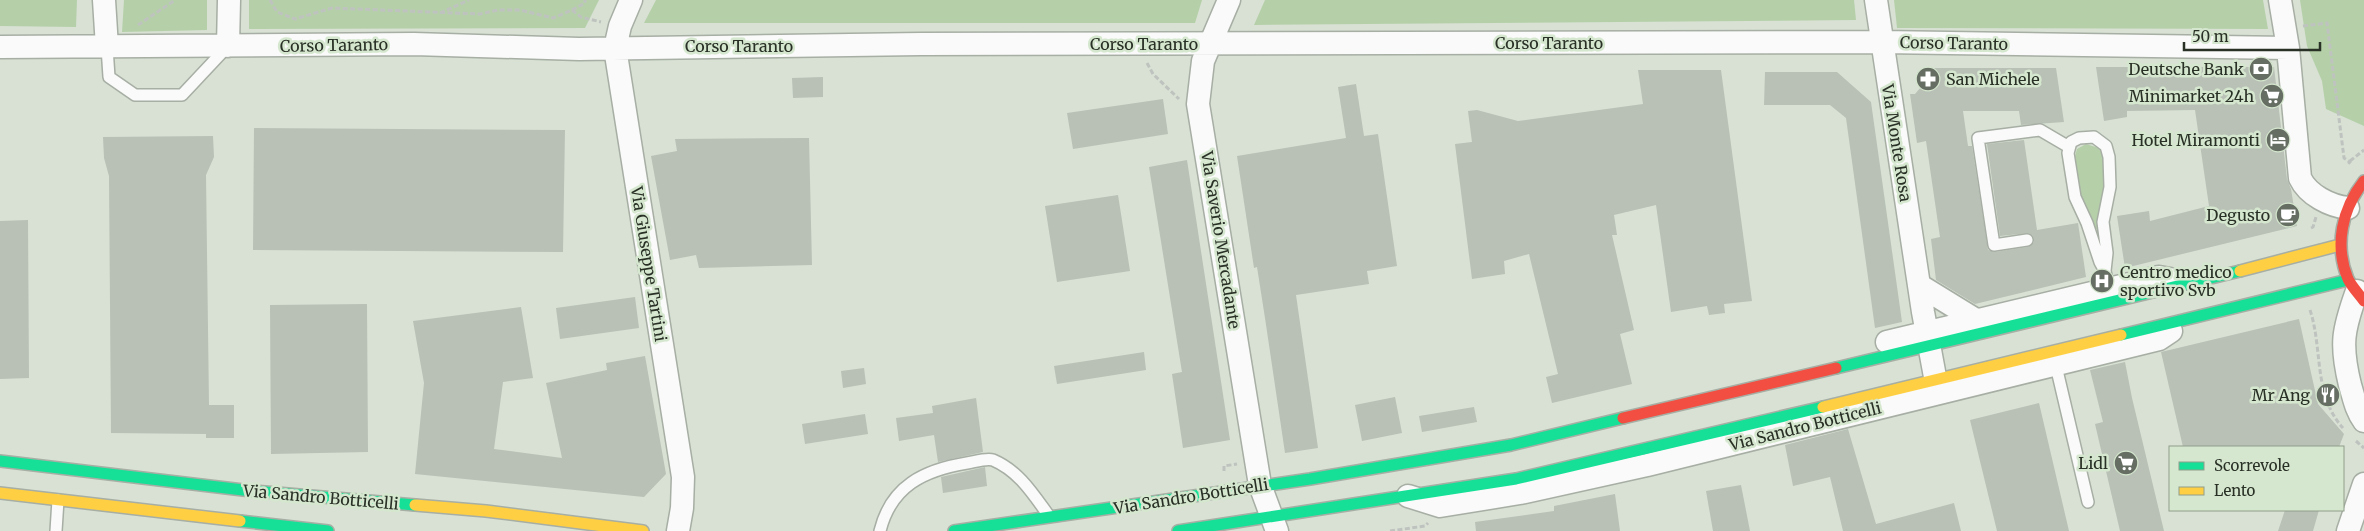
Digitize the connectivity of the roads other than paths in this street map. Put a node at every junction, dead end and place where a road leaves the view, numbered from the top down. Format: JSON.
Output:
{"nodes":[{"id":1,"x":104,"y":0,"type":"edge"},
{"id":2,"x":228,"y":0,"type":"edge"},
{"id":3,"x":631,"y":0,"type":"edge"},
{"id":4,"x":1229,"y":0,"type":"edge"},
{"id":5,"x":1876,"y":0,"type":"edge"},
{"id":6,"x":2280,"y":0,"type":"edge"},
{"id":7,"x":2286,"y":38,"type":"junction"},
{"id":8,"x":1882,"y":42,"type":"junction"},
{"id":9,"x":1210,"y":44,"type":"junction"},
{"id":10,"x":228,"y":46,"type":"junction"},
{"id":11,"x":0,"y":47,"type":"edge"},
{"id":12,"x":107,"y":47,"type":"junction"},
{"id":13,"x":615,"y":48,"type":"junction"},
{"id":14,"x":2069,"y":147,"type":"junction"},
{"id":15,"x":2364,"y":181,"type":"edge"},
{"id":16,"x":2348,"y":208,"type":"junction"},
{"id":17,"x":2027,"y":240,"type":"dead end"},
{"id":18,"x":2340,"y":244,"type":"junction"},
{"id":19,"x":2107,"y":280,"type":"junction"},
{"id":20,"x":2193,"y":283,"type":"junction"},
{"id":21,"x":1919,"y":285,"type":"junction"},
{"id":22,"x":2356,"y":290,"type":"edge"},
{"id":23,"x":2195,"y":316,"type":"junction"},
{"id":24,"x":1976,"y":320,"type":"junction"},
{"id":25,"x":1928,"y":338,"type":"junction"},
{"id":26,"x":2056,"y":366,"type":"junction"},
{"id":27,"x":1937,"y":386,"type":"junction"},
{"id":28,"x":2364,"y":421,"type":"edge"},
{"id":29,"x":1428,"y":459,"type":"joint"},
{"id":30,"x":0,"y":461,"type":"edge"},
{"id":31,"x":2364,"y":484,"type":"edge"},
{"id":32,"x":1260,"y":485,"type":"junction"},
{"id":33,"x":0,"y":493,"type":"edge"},
{"id":34,"x":1408,"y":496,"type":"joint"},
{"id":35,"x":58,"y":500,"type":"junction"},
{"id":36,"x":2088,"y":502,"type":"dead end"},
{"id":37,"x":1050,"y":518,"type":"junction"},
{"id":38,"x":1275,"y":524,"type":"edge"},
{"id":39,"x":56,"y":531,"type":"edge"},
{"id":40,"x":328,"y":531,"type":"edge"},
{"id":41,"x":642,"y":531,"type":"edge"},
{"id":42,"x":678,"y":531,"type":"edge"},
{"id":43,"x":880,"y":531,"type":"edge"},
{"id":44,"x":954,"y":531,"type":"edge"},
{"id":45,"x":1178,"y":531,"type":"edge"},
{"id":46,"x":2348,"y":531,"type":"edge"}],
"edges":[{"from":1,"to":12,"type":"street"},
{"from":2,"to":10,"type":"street"},
{"from":3,"to":13,"type":"street","name":"Via Giuseppe Tartini"},
{"from":4,"to":9,"type":"street","name":"Via Saverio Mercadante"},
{"from":5,"to":8,"type":"street","name":"Via Monte Rosa"},
{"from":6,"to":7,"type":"street"},
{"from":7,"to":8,"type":"street","name":"Corso Taranto"},
{"from":7,"to":16,"type":"street"},
{"from":8,"to":9,"type":"street","name":"Corso Taranto"},
{"from":8,"to":21,"type":"street","name":"Via Monte Rosa"},
{"from":9,"to":13,"type":"street","name":"Corso Taranto"},
{"from":9,"to":32,"type":"street","name":"Via Saverio Mercadante"},
{"from":10,"to":12,"type":"street","name":"Corso Taranto"},
{"from":10,"to":12,"type":"lane"},
{"from":10,"to":13,"type":"street","name":"Corso Taranto"},
{"from":11,"to":12,"type":"street","name":"Corso Taranto"},
{"from":13,"to":42,"type":"street","name":"Via Giuseppe Tartini"},
{"from":14,"to":17,"type":"lane"},
{"from":14,"to":19,"type":"lane"},
{"from":14,"to":19,"type":"lane"},
{"from":15,"to":16,"type":"main road"},
{"from":16,"to":18,"type":"main road"},
{"from":18,"to":20,"type":"main road","name":"Via Sandro Botticelli"},
{"from":18,"to":22,"type":"main road"},
{"from":19,"to":20,"type":"street","name":"Via Sandro Botticelli"},
{"from":19,"to":24,"type":"street","name":"Via Sandro Botticelli"},
{"from":20,"to":25,"type":"main road","name":"Via Sandro Botticelli"},
{"from":21,"to":24,"type":"street"},
{"from":21,"to":25,"type":"street","name":"Via Monte Rosa"},
{"from":22,"to":23,"type":"main road","name":"Via Sandro Botticelli"},
{"from":22,"to":28,"type":"street"},
{"from":23,"to":26,"type":"street","name":"Via Sandro Botticelli"},
{"from":23,"to":27,"type":"main road","name":"Via Sandro Botticelli"},
{"from":24,"to":25,"type":"street","name":"Via Sandro Botticelli"},
{"from":25,"to":27,"type":"street","name":"Via Monte Rosa"},
{"from":25,"to":29,"type":"street","name":"Via Sandro Botticelli"},
{"from":26,"to":27,"type":"street","name":"Via Sandro Botticelli"},
{"from":26,"to":36,"type":"lane"},
{"from":27,"to":34,"type":"street","name":"Via Sandro Botticelli"},
{"from":29,"to":32,"type":"main road","name":"Via Sandro Botticelli"},
{"from":30,"to":41,"type":"main road","name":"Via Sandro Botticelli"},
{"from":31,"to":46,"type":"street"},
{"from":32,"to":37,"type":"main road","name":"Via Sandro Botticelli"},
{"from":32,"to":38,"type":"street","name":"Via Saverio Mercadante"},
{"from":33,"to":35,"type":"main road","name":"Via Sandro Botticelli"},
{"from":34,"to":38,"type":"main road","name":"Via Sandro Botticelli"},
{"from":35,"to":39,"type":"lane"},
{"from":35,"to":40,"type":"main road","name":"Via Sandro Botticelli"},
{"from":37,"to":43,"type":"lane"},
{"from":37,"to":44,"type":"main road","name":"Via Sandro Botticelli"},
{"from":38,"to":45,"type":"main road","name":"Via Sandro Botticelli"}]}
